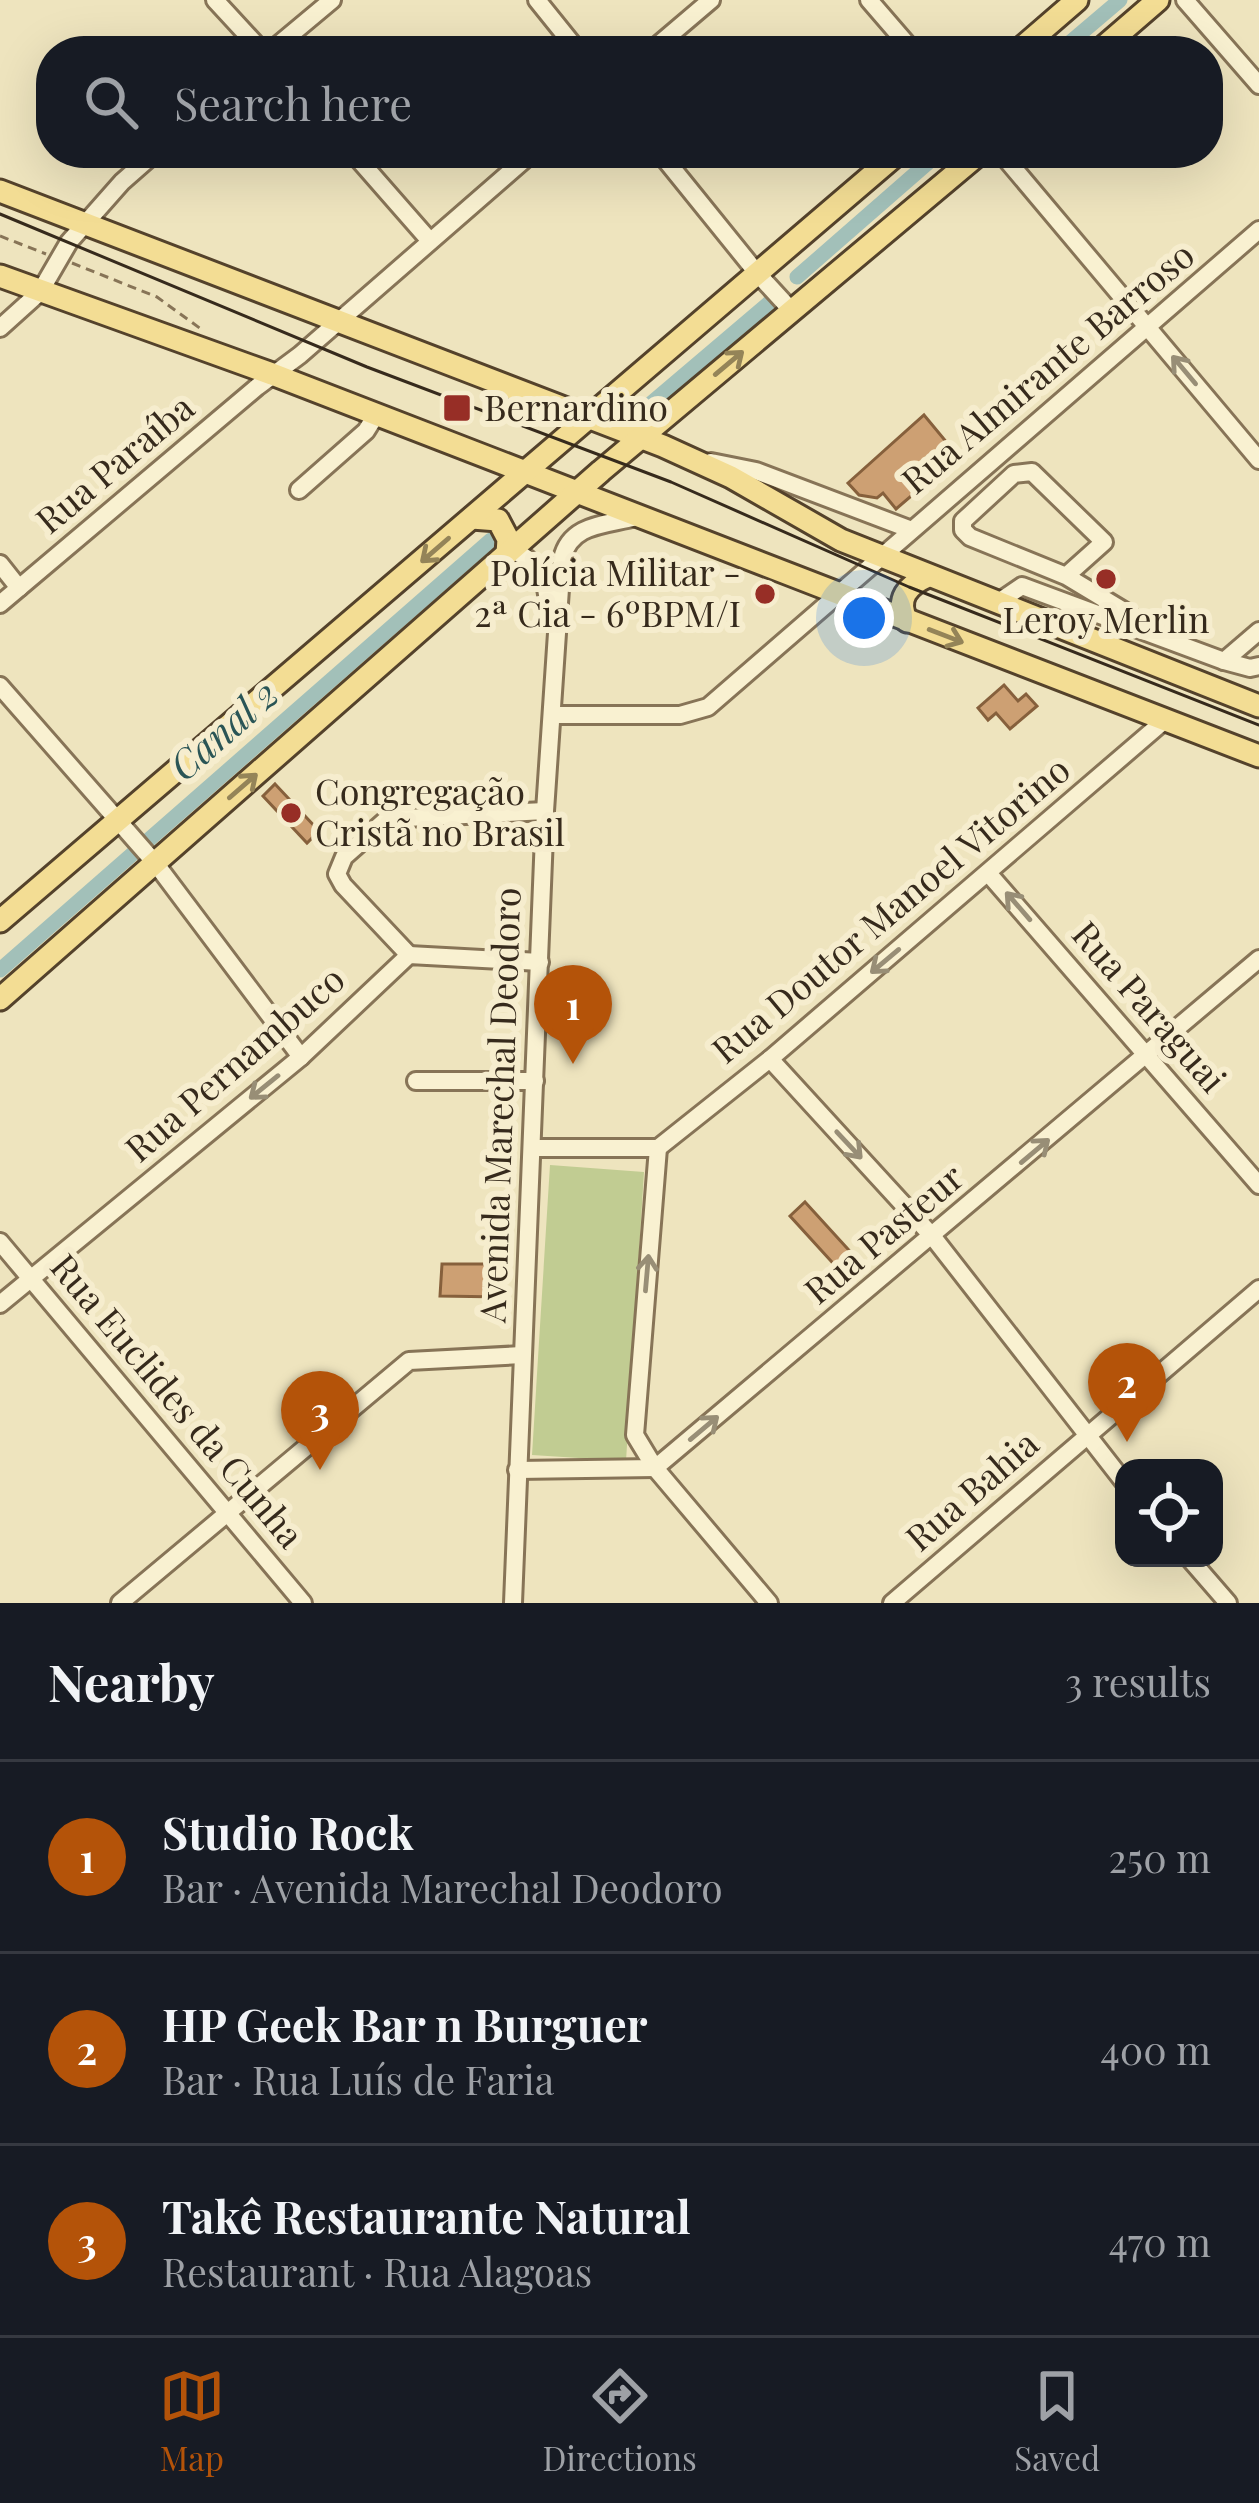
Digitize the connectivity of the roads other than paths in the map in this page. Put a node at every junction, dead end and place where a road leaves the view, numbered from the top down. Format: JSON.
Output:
{"nodes":[{"id":1,"x":215,"y":0,"type":"edge"},
{"id":2,"x":332,"y":0,"type":"edge"},
{"id":3,"x":537,"y":0,"type":"edge"},
{"id":4,"x":711,"y":0,"type":"edge"},
{"id":5,"x":869,"y":0,"type":"edge"},
{"id":6,"x":1078,"y":0,"type":"edge"},
{"id":7,"x":1158,"y":0,"type":"edge"},
{"id":8,"x":1185,"y":0,"type":"edge"},
{"id":9,"x":252,"y":36,"type":"edge"},
{"id":10,"x":286,"y":36,"type":"edge"},
{"id":11,"x":566,"y":36,"type":"edge"},
{"id":12,"x":669,"y":36,"type":"edge"},
{"id":13,"x":900,"y":36,"type":"edge"},
{"id":14,"x":1036,"y":36,"type":"edge"},
{"id":15,"x":1116,"y":36,"type":"edge"},
{"id":16,"x":1216,"y":36,"type":"edge"},
{"id":17,"x":1223,"y":44,"type":"edge"},
{"id":18,"x":1259,"y":86,"type":"edge"},
{"id":19,"x":138,"y":168,"type":"edge"},
{"id":20,"x":366,"y":168,"type":"edge"},
{"id":21,"x":515,"y":168,"type":"edge"},
{"id":22,"x":672,"y":168,"type":"edge"},
{"id":23,"x":880,"y":168,"type":"edge"},
{"id":24,"x":962,"y":168,"type":"edge"},
{"id":25,"x":1014,"y":168,"type":"edge"},
{"id":26,"x":0,"y":191,"type":"edge"},
{"id":27,"x":85,"y":225,"type":"junction"},
{"id":28,"x":1259,"y":230,"type":"edge"},
{"id":29,"x":430,"y":241,"type":"junction"},
{"id":30,"x":757,"y":273,"type":"junction"},
{"id":31,"x":0,"y":276,"type":"edge"},
{"id":32,"x":40,"y":292,"type":"junction"},
{"id":33,"x":791,"y":310,"type":"junction"},
{"id":34,"x":340,"y":320,"type":"junction"},
{"id":35,"x":0,"y":328,"type":"edge"},
{"id":36,"x":1149,"y":328,"type":"junction"},
{"id":37,"x":272,"y":374,"type":"junction"},
{"id":38,"x":376,"y":415,"type":"junction"},
{"id":39,"x":587,"y":418,"type":"junction"},
{"id":40,"x":640,"y":439,"type":"junction"},
{"id":41,"x":689,"y":457,"type":"junction"},
{"id":42,"x":1259,"y":460,"type":"edge"},
{"id":43,"x":523,"y":473,"type":"junction"},
{"id":44,"x":299,"y":490,"type":"dead end"},
{"id":45,"x":576,"y":493,"type":"junction"},
{"id":46,"x":472,"y":518,"type":"junction"},
{"id":47,"x":636,"y":518,"type":"junction"},
{"id":48,"x":908,"y":530,"type":"junction"},
{"id":49,"x":510,"y":552,"type":"junction"},
{"id":50,"x":880,"y":556,"type":"junction"},
{"id":51,"x":0,"y":564,"type":"edge"},
{"id":52,"x":928,"y":576,"type":"junction"},
{"id":53,"x":1066,"y":576,"type":"junction"},
{"id":54,"x":19,"y":587,"type":"junction"},
{"id":55,"x":837,"y":595,"type":"junction"},
{"id":56,"x":997,"y":603,"type":"junction"},
{"id":57,"x":0,"y":604,"type":"edge"},
{"id":58,"x":1129,"y":614,"type":"dead end"},
{"id":59,"x":907,"y":621,"type":"junction"},
{"id":60,"x":1259,"y":632,"type":"edge"},
{"id":61,"x":1223,"y":661,"type":"junction"},
{"id":62,"x":1259,"y":666,"type":"edge"},
{"id":63,"x":553,"y":668,"type":"junction"},
{"id":64,"x":0,"y":686,"type":"edge"},
{"id":65,"x":1259,"y":706,"type":"edge"},
{"id":66,"x":553,"y":715,"type":"junction"},
{"id":67,"x":1165,"y":720,"type":"junction"},
{"id":68,"x":1259,"y":757,"type":"edge"},
{"id":69,"x":544,"y":811,"type":"junction"},
{"id":70,"x":122,"y":827,"type":"junction"},
{"id":71,"x":150,"y":858,"type":"junction"},
{"id":72,"x":988,"y":873,"type":"junction"},
{"id":73,"x":0,"y":921,"type":"edge"},
{"id":74,"x":409,"y":956,"type":"junction"},
{"id":75,"x":1259,"y":959,"type":"edge"},
{"id":76,"x":540,"y":962,"type":"junction"},
{"id":77,"x":0,"y":999,"type":"edge"},
{"id":78,"x":1148,"y":1055,"type":"junction"},
{"id":79,"x":301,"y":1057,"type":"junction"},
{"id":80,"x":770,"y":1059,"type":"junction"},
{"id":81,"x":416,"y":1081,"type":"dead end"},
{"id":82,"x":535,"y":1081,"type":"junction"},
{"id":83,"x":532,"y":1148,"type":"junction"},
{"id":84,"x":658,"y":1148,"type":"junction"},
{"id":85,"x":1259,"y":1185,"type":"edge"},
{"id":86,"x":933,"y":1237,"type":"junction"},
{"id":87,"x":0,"y":1242,"type":"edge"},
{"id":88,"x":31,"y":1277,"type":"junction"},
{"id":89,"x":1259,"y":1289,"type":"edge"},
{"id":90,"x":0,"y":1304,"type":"edge"},
{"id":91,"x":522,"y":1355,"type":"junction"},
{"id":92,"x":1085,"y":1438,"type":"junction"},
{"id":93,"x":656,"y":1468,"type":"junction"},
{"id":94,"x":517,"y":1470,"type":"junction"},
{"id":95,"x":1115,"y":1472,"type":"edge"},
{"id":96,"x":226,"y":1513,"type":"junction"},
{"id":97,"x":1197,"y":1567,"type":"edge"},
{"id":98,"x":120,"y":1603,"type":"edge"},
{"id":99,"x":303,"y":1603,"type":"edge"},
{"id":100,"x":513,"y":1603,"type":"edge"},
{"id":101,"x":770,"y":1603,"type":"edge"},
{"id":102,"x":892,"y":1603,"type":"edge"},
{"id":103,"x":1228,"y":1603,"type":"edge"}],
"edges":[{"from":1,"to":9,"type":"street"},
{"from":2,"to":10,"type":"street"},
{"from":3,"to":11,"type":"street"},
{"from":4,"to":12,"type":"street"},
{"from":5,"to":13,"type":"street"},
{"from":6,"to":14,"type":"main road"},
{"from":7,"to":15,"type":"main road"},
{"from":8,"to":16,"type":"street"},
{"from":17,"to":18,"type":"street"},
{"from":19,"to":27,"type":"street"},
{"from":20,"to":29,"type":"street"},
{"from":21,"to":29,"type":"street","name":"Rua Paraíba"},
{"from":22,"to":30,"type":"street"},
{"from":23,"to":30,"type":"main road"},
{"from":24,"to":33,"type":"main road"},
{"from":25,"to":36,"type":"street"},
{"from":26,"to":27,"type":"main road"},
{"from":27,"to":32,"type":"street"},
{"from":27,"to":34,"type":"main road"},
{"from":28,"to":36,"type":"street","name":"Rua Almirante Barroso"},
{"from":29,"to":34,"type":"street","name":"Rua Paraíba"},
{"from":30,"to":33,"type":"street"},
{"from":30,"to":39,"type":"main road"},
{"from":31,"to":32,"type":"main road"},
{"from":32,"to":35,"type":"street"},
{"from":32,"to":37,"type":"main road"},
{"from":40,"to":33,"type":"main road","one_way":true},
{"from":34,"to":37,"type":"street","name":"Rua Paraíba"},
{"from":34,"to":39,"type":"main road"},
{"from":42,"to":36,"type":"street","one_way":true},
{"from":36,"to":48,"type":"street","name":"Rua Almirante Barroso"},
{"from":37,"to":38,"type":"main road"},
{"from":37,"to":54,"type":"street","name":"Rua Paraíba"},
{"from":38,"to":43,"type":"main road"},
{"from":38,"to":44,"type":"street"},
{"from":39,"to":40,"type":"main road"},
{"from":39,"to":43,"type":"main road"},
{"from":40,"to":41,"type":"main road"},
{"from":40,"to":45,"type":"main road"},
{"from":41,"to":48,"type":"street"},
{"from":41,"to":50,"type":"main road"},
{"from":43,"to":45,"type":"main road"},
{"from":43,"to":46,"type":"main road"},
{"from":45,"to":47,"type":"main road"},
{"from":45,"to":49,"type":"main road"},
{"from":46,"to":49,"type":"main road"},
{"from":46,"to":70,"type":"main road","one_way":true},
{"from":47,"to":55,"type":"main road"},
{"from":47,"to":63,"type":"street","name":"Avenida Marechal Deodoro"},
{"from":48,"to":50,"type":"street","name":"Rua Almirante Barroso"},
{"from":49,"to":63,"type":"street"},
{"from":71,"to":49,"type":"main road","one_way":true},
{"from":50,"to":52,"type":"main road"},
{"from":50,"to":55,"type":"street","name":"Rua Almirante Barroso"},
{"from":51,"to":54,"type":"street"},
{"from":52,"to":56,"type":"main road"},
{"from":52,"to":59,"type":"main road"},
{"from":53,"to":53,"type":"street"},
{"from":53,"to":58,"type":"street"},
{"from":54,"to":57,"type":"street","name":"Rua Paraíba"},
{"from":55,"to":59,"type":"main road"},
{"from":55,"to":66,"type":"street","name":"Rua Almirante Barroso"},
{"from":56,"to":61,"type":"street"},
{"from":56,"to":65,"type":"main road"},
{"from":59,"to":67,"type":"main road","one_way":true},
{"from":60,"to":61,"type":"street"},
{"from":61,"to":62,"type":"street"},
{"from":63,"to":66,"type":"street","name":"Avenida Marechal Deodoro"},
{"from":64,"to":70,"type":"street"},
{"from":66,"to":69,"type":"street","name":"Avenida Marechal Deodoro"},
{"from":67,"to":68,"type":"main road"},
{"from":67,"to":72,"type":"street","name":"Rua Doutor Manoel Vitorino"},
{"from":69,"to":74,"type":"street"},
{"from":69,"to":76,"type":"street","name":"Avenida Marechal Deodoro"},
{"from":70,"to":71,"type":"street"},
{"from":70,"to":73,"type":"main road"},
{"from":71,"to":77,"type":"main road"},
{"from":71,"to":79,"type":"street"},
{"from":78,"to":72,"type":"street","name":"Rua Paraguai","one_way":true},
{"from":72,"to":80,"type":"street","name":"Rua Doutor Manoel Vitorino","one_way":true},
{"from":74,"to":76,"type":"street"},
{"from":74,"to":79,"type":"street","name":"Rua Pernambuco"},
{"from":75,"to":78,"type":"street","name":"Rua Pasteur"},
{"from":76,"to":82,"type":"street","name":"Avenida Marechal Deodoro"},
{"from":78,"to":85,"type":"street","name":"Rua Paraguai"},
{"from":86,"to":78,"type":"street","name":"Rua Pasteur","one_way":true},
{"from":79,"to":88,"type":"street","name":"Rua Pernambuco","one_way":true},
{"from":80,"to":84,"type":"street","name":"Rua Doutor Manoel Vitorino"},
{"from":80,"to":86,"type":"street","one_way":true},
{"from":81,"to":82,"type":"street"},
{"from":82,"to":83,"type":"street","name":"Avenida Marechal Deodoro"},
{"from":83,"to":84,"type":"street"},
{"from":83,"to":91,"type":"street","name":"Avenida Marechal Deodoro"},
{"from":93,"to":84,"type":"street","one_way":true},
{"from":86,"to":92,"type":"street"},
{"from":93,"to":86,"type":"street","name":"Rua Pasteur","one_way":true},
{"from":87,"to":88,"type":"street","name":"Rua Euclides da Cunha"},
{"from":88,"to":90,"type":"street","name":"Rua Pernambuco"},
{"from":88,"to":96,"type":"street","name":"Rua Euclides da Cunha"},
{"from":89,"to":92,"type":"street","name":"Rua Bahia"},
{"from":91,"to":94,"type":"street","name":"Avenida Marechal Deodoro"},
{"from":91,"to":96,"type":"street"},
{"from":92,"to":95,"type":"street"},
{"from":92,"to":102,"type":"street","name":"Rua Bahia"},
{"from":93,"to":94,"type":"street"},
{"from":93,"to":101,"type":"street"},
{"from":94,"to":100,"type":"street","name":"Avenida Marechal Deodoro"},
{"from":96,"to":98,"type":"street"},
{"from":96,"to":99,"type":"street","name":"Rua Euclides da Cunha"},
{"from":97,"to":103,"type":"street"}]}
